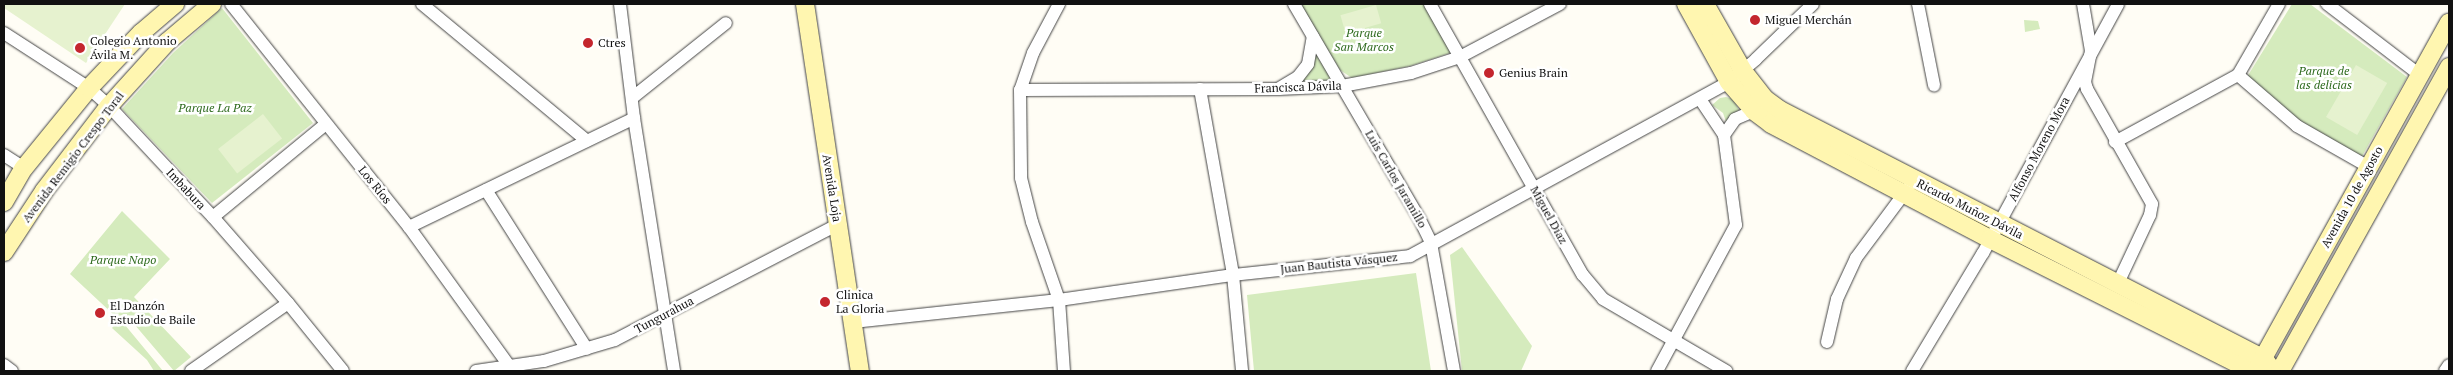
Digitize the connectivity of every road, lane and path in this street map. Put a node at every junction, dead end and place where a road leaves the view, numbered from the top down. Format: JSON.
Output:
{"nodes":[{"id":1,"x":175,"y":4,"type":"edge"},
{"id":2,"x":212,"y":4,"type":"edge"},
{"id":3,"x":231,"y":4,"type":"edge"},
{"id":4,"x":422,"y":4,"type":"edge"},
{"id":5,"x":620,"y":4,"type":"edge"},
{"id":6,"x":805,"y":4,"type":"edge"},
{"id":7,"x":1060,"y":4,"type":"edge"},
{"id":8,"x":1294,"y":4,"type":"edge"},
{"id":9,"x":1430,"y":4,"type":"edge"},
{"id":10,"x":1560,"y":4,"type":"edge"},
{"id":11,"x":1686,"y":4,"type":"edge"},
{"id":12,"x":1705,"y":4,"type":"edge"},
{"id":13,"x":1813,"y":4,"type":"edge"},
{"id":14,"x":1918,"y":4,"type":"edge"},
{"id":15,"x":2083,"y":4,"type":"edge"},
{"id":16,"x":2118,"y":4,"type":"edge"},
{"id":17,"x":2279,"y":4,"type":"edge"},
{"id":18,"x":2328,"y":4,"type":"edge"},
{"id":19,"x":726,"y":23,"type":"dead end"},
{"id":20,"x":2449,"y":23,"type":"edge"},
{"id":21,"x":4,"y":33,"type":"edge"},
{"id":22,"x":1313,"y":36,"type":"junction"},
{"id":23,"x":2091,"y":51,"type":"junction"},
{"id":24,"x":1460,"y":57,"type":"junction"},
{"id":25,"x":2449,"y":66,"type":"edge"},
{"id":26,"x":1743,"y":71,"type":"junction"},
{"id":27,"x":2238,"y":75,"type":"junction"},
{"id":28,"x":2420,"y":75,"type":"junction"},
{"id":29,"x":1729,"y":82,"type":"junction"},
{"id":30,"x":1934,"y":85,"type":"dead end"},
{"id":31,"x":1342,"y":86,"type":"junction"},
{"id":32,"x":89,"y":88,"type":"junction"},
{"id":33,"x":1200,"y":89,"type":"junction"},
{"id":34,"x":1278,"y":89,"type":"junction"},
{"id":35,"x":1020,"y":90,"type":"junction"},
{"id":36,"x":632,"y":98,"type":"junction"},
{"id":37,"x":1700,"y":99,"type":"junction"},
{"id":38,"x":109,"y":106,"type":"junction"},
{"id":39,"x":1754,"y":111,"type":"junction"},
{"id":40,"x":634,"y":118,"type":"junction"},
{"id":41,"x":326,"y":124,"type":"junction"},
{"id":42,"x":1724,"y":135,"type":"junction"},
{"id":43,"x":587,"y":141,"type":"junction"},
{"id":44,"x":2115,"y":142,"type":"junction"},
{"id":45,"x":4,"y":155,"type":"edge"},
{"id":46,"x":2369,"y":167,"type":"junction"},
{"id":47,"x":24,"y":168,"type":"junction"},
{"id":48,"x":1909,"y":187,"type":"junction"},
{"id":49,"x":1534,"y":188,"type":"junction"},
{"id":50,"x":486,"y":190,"type":"junction"},
{"id":51,"x":4,"y":202,"type":"edge"},
{"id":52,"x":213,"y":217,"type":"junction"},
{"id":53,"x":838,"y":224,"type":"junction"},
{"id":54,"x":409,"y":227,"type":"junction"},
{"id":55,"x":1994,"y":231,"type":"junction"},
{"id":56,"x":1431,"y":243,"type":"junction"},
{"id":57,"x":4,"y":252,"type":"edge"},
{"id":58,"x":1233,"y":275,"type":"junction"},
{"id":59,"x":2118,"y":283,"type":"junction"},
{"id":60,"x":1059,"y":300,"type":"junction"},
{"id":61,"x":288,"y":303,"type":"junction"},
{"id":62,"x":666,"y":314,"type":"junction"},
{"id":63,"x":853,"y":322,"type":"junction"},
{"id":64,"x":1674,"y":341,"type":"junction"},
{"id":65,"x":1827,"y":342,"type":"dead end"},
{"id":66,"x":587,"y":349,"type":"junction"},
{"id":67,"x":4,"y":365,"type":"edge"},
{"id":68,"x":2449,"y":365,"type":"edge"},
{"id":69,"x":2261,"y":368,"type":"edge"},
{"id":70,"x":510,"y":369,"type":"edge"},
{"id":71,"x":12,"y":371,"type":"edge"},
{"id":72,"x":191,"y":371,"type":"edge"},
{"id":73,"x":343,"y":371,"type":"edge"},
{"id":74,"x":476,"y":371,"type":"edge"},
{"id":75,"x":674,"y":371,"type":"edge"},
{"id":76,"x":860,"y":371,"type":"edge"},
{"id":77,"x":1064,"y":371,"type":"edge"},
{"id":78,"x":1242,"y":371,"type":"edge"},
{"id":79,"x":1454,"y":371,"type":"edge"},
{"id":80,"x":1657,"y":371,"type":"edge"},
{"id":81,"x":1726,"y":371,"type":"edge"},
{"id":82,"x":1912,"y":371,"type":"edge"},
{"id":83,"x":2280,"y":371,"type":"edge"},
{"id":84,"x":2445,"y":371,"type":"edge"}],
"edges":[{"from":1,"to":32,"type":"main road"},
{"from":2,"to":38,"type":"main road","name":"Avenida Remigio Crespo Toral"},
{"from":3,"to":41,"type":"street","name":"Los Ríos"},
{"from":4,"to":43,"type":"street"},
{"from":5,"to":36,"type":"street"},
{"from":6,"to":53,"type":"main road","name":"Avenida Loja"},
{"from":7,"to":35,"type":"street"},
{"from":8,"to":22,"type":"street","name":"Luis Carlos Jaramillo"},
{"from":9,"to":24,"type":"street","name":"Miguel Diaz"},
{"from":10,"to":24,"type":"street","name":"Francisca Dávila"},
{"from":11,"to":29,"type":"main road","name":"Ricardo Muñoz Dávila"},
{"from":12,"to":26,"type":"main road","name":"Ricardo Muñoz Dávila"},
{"from":13,"to":26,"type":"street","name":"Juan Bautista Vásquez"},
{"from":14,"to":30,"type":"street"},
{"from":15,"to":23,"type":"street"},
{"from":16,"to":23,"type":"street","name":"Alfonso Moreno Mora"},
{"from":17,"to":27,"type":"street"},
{"from":18,"to":28,"type":"street"},
{"from":19,"to":36,"type":"street"},
{"from":20,"to":28,"type":"main road","name":"Avenida 10 de Agosto"},
{"from":21,"to":32,"type":"street","name":"Imbabura"},
{"from":22,"to":31,"type":"street","name":"Luis Carlos Jaramillo"},
{"from":22,"to":34,"type":"street"},
{"from":23,"to":44,"type":"street"},
{"from":23,"to":55,"type":"street","name":"Alfonso Moreno Mora"},
{"from":24,"to":31,"type":"street","name":"Francisca Dávila"},
{"from":24,"to":49,"type":"street","name":"Miguel Diaz"},
{"from":25,"to":83,"type":"main road","name":"Avenida 10 de Agosto"},
{"from":26,"to":29,"type":"street","name":"Juan Bautista Vásquez"},
{"from":26,"to":48,"type":"main road","name":"Ricardo Muñoz Dávila"},
{"from":27,"to":44,"type":"street"},
{"from":27,"to":46,"type":"street"},
{"from":28,"to":46,"type":"main road","name":"Avenida 10 de Agosto"},
{"from":29,"to":37,"type":"street","name":"Juan Bautista Vásquez"},
{"from":29,"to":39,"type":"main road","name":"Ricardo Muñoz Dávila"},
{"from":31,"to":34,"type":"street","name":"Francisca Dávila"},
{"from":31,"to":56,"type":"street","name":"Luis Carlos Jaramillo"},
{"from":32,"to":38,"type":"street","name":"Imbabura"},
{"from":32,"to":47,"type":"main road"},
{"from":33,"to":34,"type":"street","name":"Francisca Dávila"},
{"from":33,"to":35,"type":"street","name":"Francisca Dávila"},
{"from":33,"to":58,"type":"street"},
{"from":35,"to":60,"type":"street"},
{"from":36,"to":40,"type":"street"},
{"from":37,"to":42,"type":"street"},
{"from":37,"to":49,"type":"street","name":"Juan Bautista Vásquez"},
{"from":38,"to":52,"type":"street","name":"Imbabura"},
{"from":38,"to":57,"type":"main road","name":"Avenida Remigio Crespo Toral"},
{"from":39,"to":42,"type":"street"},
{"from":39,"to":48,"type":"main road","name":"Ricardo Muñoz Dávila"},
{"from":40,"to":43,"type":"street"},
{"from":40,"to":62,"type":"street"},
{"from":41,"to":52,"type":"street"},
{"from":41,"to":54,"type":"street","name":"Los Ríos"},
{"from":42,"to":64,"type":"street"},
{"from":43,"to":50,"type":"street"},
{"from":44,"to":59,"type":"street"},
{"from":45,"to":47,"type":"street"},
{"from":46,"to":69,"type":"main road","name":"Avenida 10 de Agosto"},
{"from":47,"to":51,"type":"main road"},
{"from":48,"to":55,"type":"main road","name":"Ricardo Muñoz Dávila"},
{"from":48,"to":65,"type":"street"},
{"from":49,"to":56,"type":"street","name":"Juan Bautista Vásquez"},
{"from":49,"to":64,"type":"street","name":"Miguel Diaz"},
{"from":50,"to":54,"type":"street"},
{"from":50,"to":66,"type":"street"},
{"from":52,"to":61,"type":"street","name":"Imbabura"},
{"from":53,"to":62,"type":"street","name":"Tungurahua"},
{"from":53,"to":63,"type":"main road","name":"Avenida Loja"},
{"from":54,"to":70,"type":"street","name":"Los Ríos"},
{"from":55,"to":59,"type":"main road","name":"Ricardo Muñoz Dávila"},
{"from":55,"to":69,"type":"main road","name":"Ricardo Muñoz Dávila"},
{"from":55,"to":82,"type":"street","name":"Alfonso Moreno Mora"},
{"from":56,"to":58,"type":"street","name":"Juan Bautista Vásquez"},
{"from":56,"to":79,"type":"street","name":"Luis Carlos Jaramillo"},
{"from":58,"to":60,"type":"street","name":"Juan Bautista Vásquez"},
{"from":58,"to":78,"type":"street"},
{"from":59,"to":69,"type":"main road","name":"Ricardo Muñoz Dávila"},
{"from":60,"to":63,"type":"street","name":"Juan Bautista Vásquez"},
{"from":60,"to":77,"type":"street"},
{"from":61,"to":72,"type":"street"},
{"from":61,"to":73,"type":"street","name":"Imbabura"},
{"from":62,"to":66,"type":"street","name":"Tungurahua"},
{"from":62,"to":75,"type":"street"},
{"from":63,"to":76,"type":"main road","name":"Avenida Loja"},
{"from":64,"to":80,"type":"street"},
{"from":64,"to":81,"type":"street","name":"Miguel Diaz"},
{"from":66,"to":70,"type":"street","name":"Tungurahua"},
{"from":67,"to":71,"type":"street"},
{"from":68,"to":84,"type":"street"},
{"from":70,"to":74,"type":"street","name":"Tungurahua"}]}
